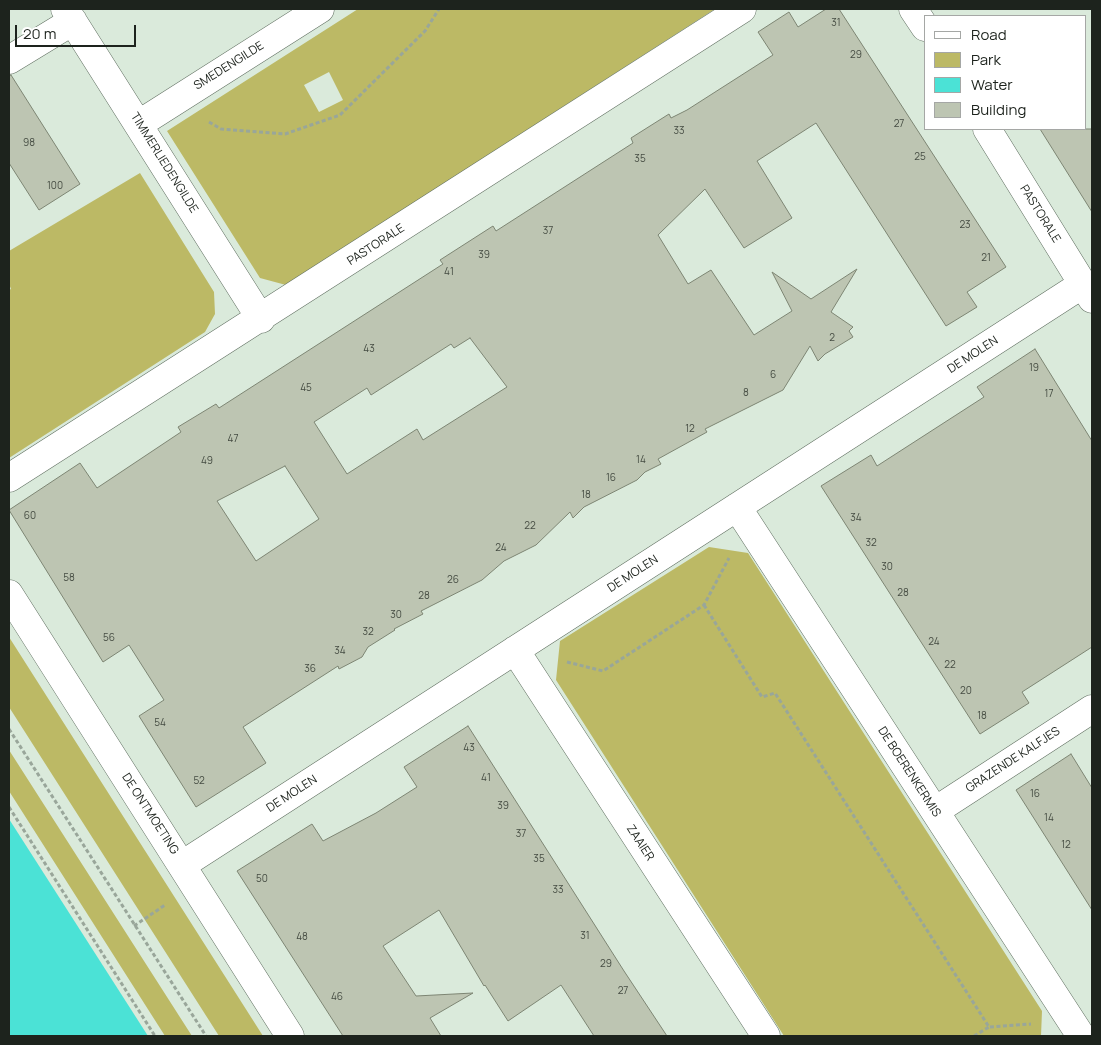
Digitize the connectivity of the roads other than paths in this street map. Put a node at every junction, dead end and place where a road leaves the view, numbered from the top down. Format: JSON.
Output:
{"nodes":[{"id":1,"x":320,"y":9,"type":"edge"},
{"id":2,"x":742,"y":9,"type":"edge"},
{"id":3,"x":913,"y":9,"type":"edge"},
{"id":4,"x":69,"y":15,"type":"edge"},
{"id":5,"x":924,"y":26,"type":"edge"},
{"id":6,"x":9,"y":60,"type":"edge"},
{"id":7,"x":139,"y":124,"type":"junction"},
{"id":8,"x":988,"y":130,"type":"edge"},
{"id":9,"x":1087,"y":292,"type":"edge"},
{"id":10,"x":261,"y":319,"type":"junction"},
{"id":11,"x":9,"y":478,"type":"edge"},
{"id":12,"x":742,"y":515,"type":"junction"},
{"id":13,"x":9,"y":594,"type":"edge"},
{"id":14,"x":515,"y":650,"type":"junction"},
{"id":15,"x":1092,"y":709,"type":"edge"},
{"id":16,"x":935,"y":811,"type":"junction"},
{"id":17,"x":182,"y":865,"type":"junction"},
{"id":18,"x":1076,"y":1028,"type":"edge"},
{"id":19,"x":290,"y":1036,"type":"edge"},
{"id":20,"x":766,"y":1036,"type":"edge"}],
"edges":[{"from":1,"to":7,"type":"street","name":"SMEDENGILDE"},
{"from":2,"to":10,"type":"street","name":"PASTORALE"},
{"from":3,"to":5,"type":"street"},
{"from":4,"to":6,"type":"street"},
{"from":4,"to":7,"type":"street","name":"TIMMERLIEDENGILDE"},
{"from":7,"to":10,"type":"street","name":"TIMMERLIEDENGILDE"},
{"from":8,"to":9,"type":"street","name":"PASTORALE"},
{"from":9,"to":12,"type":"street","name":"DE MOLEN"},
{"from":10,"to":11,"type":"street","name":"PASTORALE"},
{"from":12,"to":14,"type":"street","name":"DE MOLEN"},
{"from":12,"to":16,"type":"street","name":"DE BOERENKERMIS"},
{"from":13,"to":17,"type":"street","name":"DE ONTMOETING"},
{"from":14,"to":17,"type":"street","name":"DE MOLEN"},
{"from":14,"to":20,"type":"street","name":"ZAAIER"},
{"from":15,"to":16,"type":"street","name":"GRAZENDE KALFJES"},
{"from":16,"to":18,"type":"street","name":"DE BOERENKERMIS"},
{"from":17,"to":19,"type":"street","name":"DE ONTMOETING"}]}
